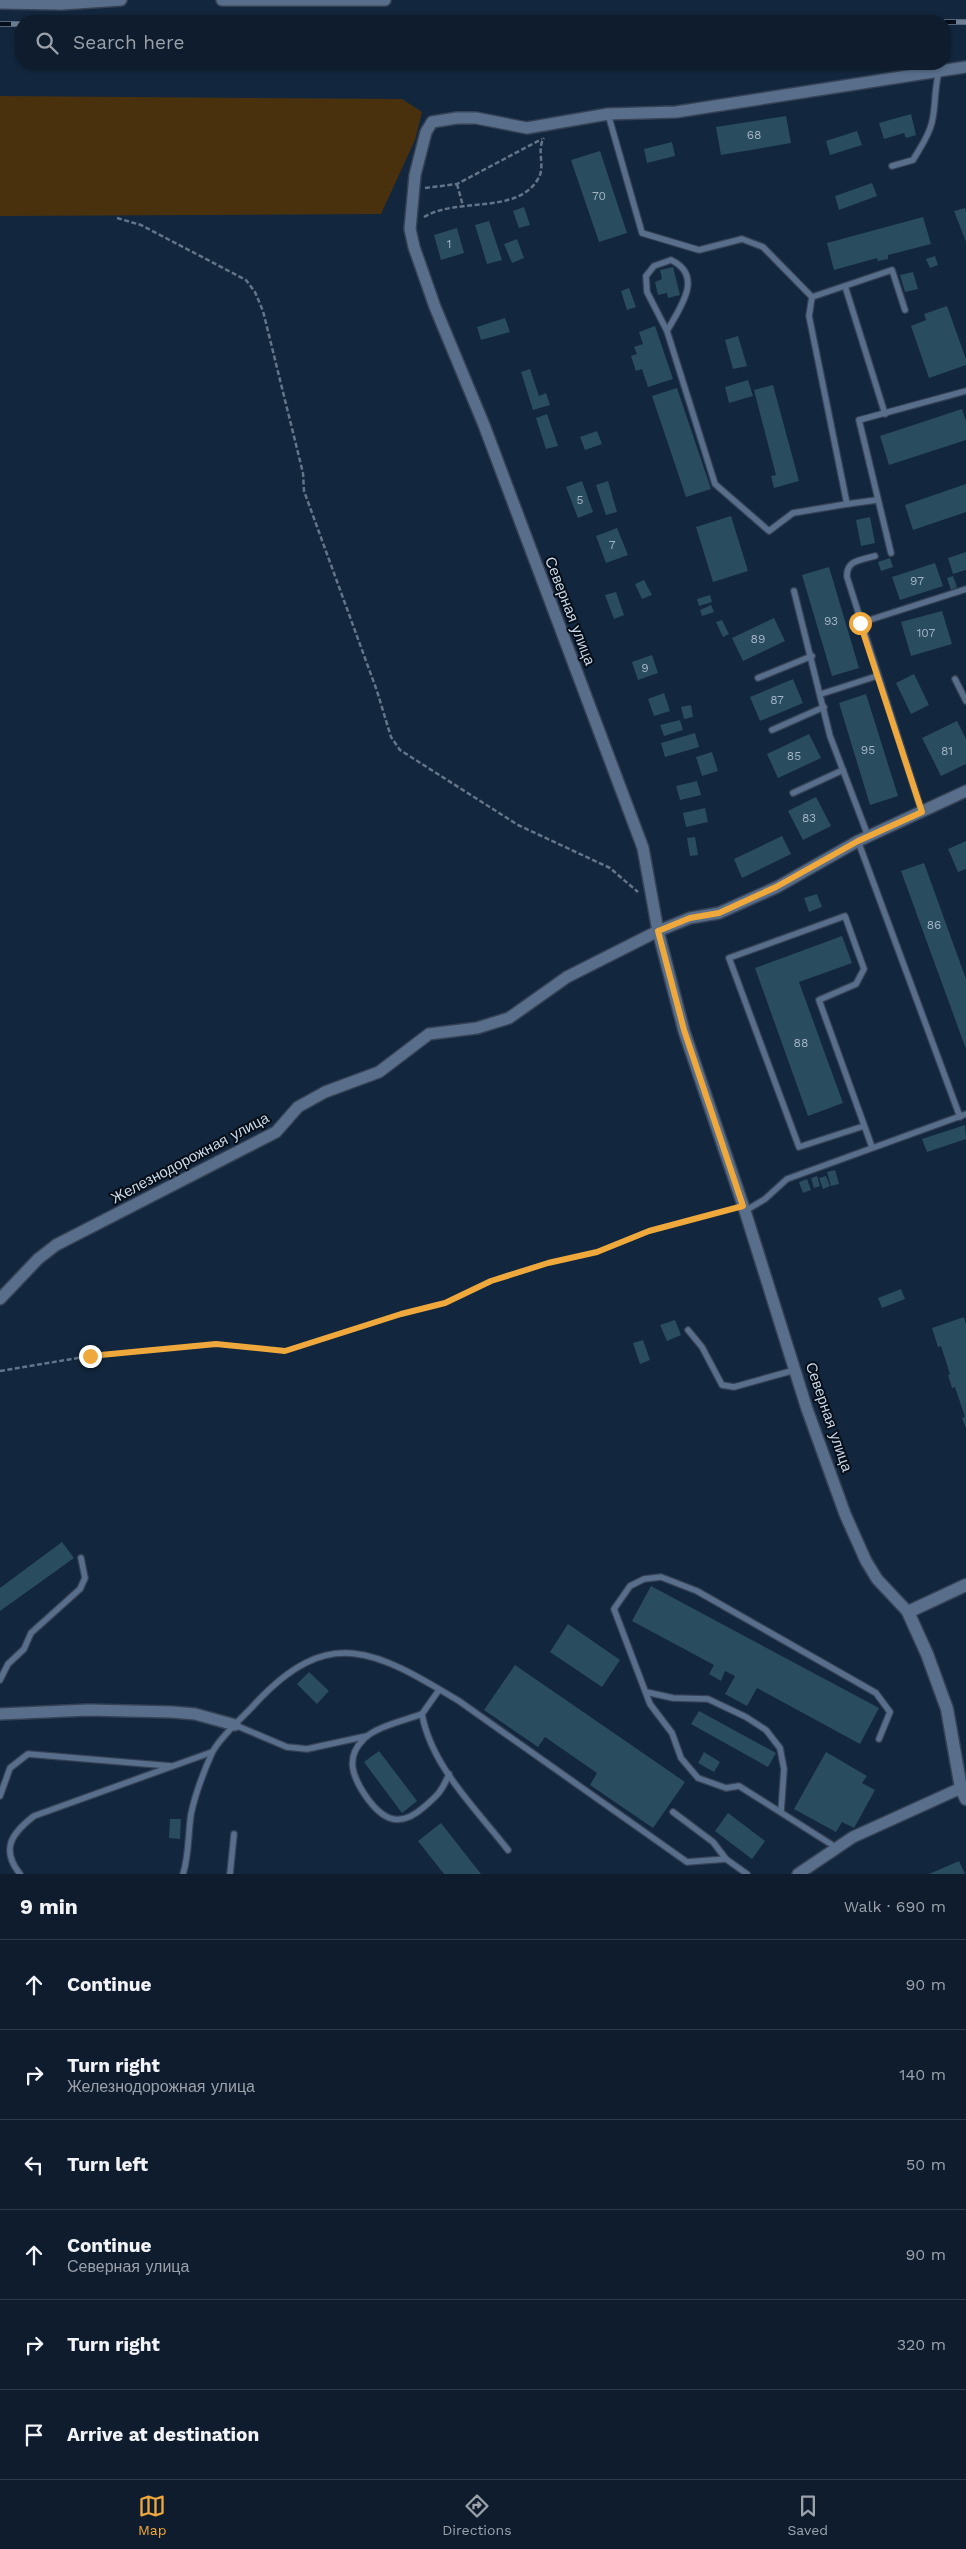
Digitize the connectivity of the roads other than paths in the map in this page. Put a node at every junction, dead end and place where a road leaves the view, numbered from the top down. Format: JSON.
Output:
{"nodes":[{"id":1,"x":121,"y":0,"type":"edge"},
{"id":2,"x":222,"y":0,"type":"edge"},
{"id":3,"x":385,"y":0,"type":"edge"},
{"id":4,"x":0,"y":3,"type":"edge"},
{"id":5,"x":966,"y":67,"type":"edge"},
{"id":6,"x":951,"y":69,"type":"edge"},
{"id":7,"x":940,"y":70,"type":"joint"},
{"id":8,"x":608,"y":114,"type":"junction"},
{"id":9,"x":892,"y":166,"type":"dead end"},
{"id":10,"x":845,"y":286,"type":"junction"},
{"id":11,"x":812,"y":297,"type":"junction"},
{"id":12,"x":905,"y":310,"type":"dead end"},
{"id":13,"x":667,"y":331,"type":"junction"},
{"id":14,"x":966,"y":391,"type":"edge"},
{"id":15,"x":885,"y":414,"type":"junction"},
{"id":16,"x":877,"y":500,"type":"junction"},
{"id":17,"x":847,"y":504,"type":"junction"},
{"id":18,"x":891,"y":553,"type":"dead end"},
{"id":19,"x":875,"y":556,"type":"dead end"},
{"id":20,"x":966,"y":589,"type":"edge"},
{"id":21,"x":794,"y":590,"type":"dead end"},
{"id":22,"x":860,"y":623,"type":"junction"},
{"id":23,"x":812,"y":656,"type":"junction"},
{"id":24,"x":878,"y":676,"type":"junction"},
{"id":25,"x":758,"y":678,"type":"dead end"},
{"id":26,"x":956,"y":679,"type":"dead end"},
{"id":27,"x":821,"y":694,"type":"junction"},
{"id":28,"x":966,"y":700,"type":"edge"},
{"id":29,"x":824,"y":707,"type":"junction"},
{"id":30,"x":772,"y":730,"type":"dead end"},
{"id":31,"x":843,"y":770,"type":"junction"},
{"id":32,"x":966,"y":791,"type":"edge"},
{"id":33,"x":794,"y":793,"type":"dead end"},
{"id":34,"x":922,"y":812,"type":"junction"},
{"id":35,"x":863,"y":839,"type":"junction"},
{"id":36,"x":658,"y":931,"type":"junction"},
{"id":37,"x":963,"y":1116,"type":"edge"},
{"id":38,"x":864,"y":1126,"type":"junction"},
{"id":39,"x":872,"y":1147,"type":"junction"},
{"id":40,"x":744,"y":1208,"type":"junction"},
{"id":41,"x":0,"y":1299,"type":"edge"},
{"id":42,"x":688,"y":1330,"type":"dead end"},
{"id":43,"x":795,"y":1370,"type":"junction"},
{"id":44,"x":81,"y":1558,"type":"dead end"},
{"id":45,"x":966,"y":1584,"type":"edge"},
{"id":46,"x":908,"y":1612,"type":"junction"},
{"id":47,"x":0,"y":1680,"type":"edge"},
{"id":48,"x":439,"y":1690,"type":"junction"},
{"id":49,"x":646,"y":1692,"type":"junction"},
{"id":50,"x":0,"y":1714,"type":"edge"},
{"id":51,"x":422,"y":1714,"type":"junction"},
{"id":52,"x":235,"y":1725,"type":"junction"},
{"id":53,"x":368,"y":1735,"type":"junction"},
{"id":54,"x":879,"y":1739,"type":"dead end"},
{"id":55,"x":212,"y":1752,"type":"junction"},
{"id":56,"x":173,"y":1766,"type":"junction"},
{"id":57,"x":449,"y":1774,"type":"junction"},
{"id":58,"x":964,"y":1794,"type":"edge"},
{"id":59,"x":0,"y":1796,"type":"edge"},
{"id":60,"x":672,"y":1812,"type":"dead end"},
{"id":61,"x":781,"y":1812,"type":"junction"},
{"id":62,"x":234,"y":1834,"type":"dead end"},
{"id":63,"x":837,"y":1848,"type":"junction"},
{"id":64,"x":508,"y":1850,"type":"dead end"},
{"id":65,"x":726,"y":1859,"type":"junction"},
{"id":66,"x":20,"y":1874,"type":"edge"},
{"id":67,"x":183,"y":1874,"type":"edge"},
{"id":68,"x":230,"y":1874,"type":"edge"},
{"id":69,"x":747,"y":1874,"type":"edge"},
{"id":70,"x":798,"y":1874,"type":"edge"}],
"edges":[{"from":1,"to":4,"type":"street"},
{"from":2,"to":3,"type":"street"},
{"from":5,"to":6,"type":"street"},
{"from":7,"to":8,"type":"street"},
{"from":7,"to":9,"type":"lane"},
{"from":8,"to":11,"type":"lane"},
{"from":8,"to":36,"type":"street","name":"Северная улица"},
{"from":10,"to":11,"type":"lane"},
{"from":10,"to":12,"type":"lane"},
{"from":10,"to":15,"type":"lane"},
{"from":11,"to":17,"type":"lane"},
{"from":13,"to":13,"type":"lane"},
{"from":13,"to":17,"type":"lane"},
{"from":14,"to":15,"type":"lane"},
{"from":15,"to":16,"type":"lane"},
{"from":16,"to":17,"type":"lane"},
{"from":16,"to":18,"type":"lane"},
{"from":19,"to":22,"type":"lane"},
{"from":20,"to":22,"type":"lane"},
{"from":21,"to":23,"type":"lane"},
{"from":22,"to":24,"type":"lane"},
{"from":23,"to":25,"type":"lane"},
{"from":23,"to":27,"type":"lane"},
{"from":24,"to":27,"type":"lane"},
{"from":24,"to":34,"type":"lane"},
{"from":26,"to":28,"type":"lane"},
{"from":27,"to":29,"type":"lane"},
{"from":29,"to":30,"type":"lane"},
{"from":29,"to":31,"type":"lane"},
{"from":31,"to":33,"type":"lane"},
{"from":31,"to":35,"type":"lane"},
{"from":32,"to":34,"type":"street","name":"Железнодорожная улица"},
{"from":34,"to":35,"type":"street","name":"Железнодорожная улица"},
{"from":35,"to":36,"type":"street","name":"Железнодорожная улица"},
{"from":35,"to":37,"type":"lane"},
{"from":36,"to":40,"type":"street","name":"Северная улица"},
{"from":36,"to":41,"type":"street","name":"Железнодорожная улица"},
{"from":37,"to":39,"type":"lane"},
{"from":38,"to":38,"type":"lane"},
{"from":38,"to":39,"type":"lane"},
{"from":39,"to":40,"type":"lane"},
{"from":40,"to":43,"type":"street","name":"Северная улица"},
{"from":42,"to":43,"type":"lane"},
{"from":43,"to":46,"type":"street","name":"Северная улица"},
{"from":44,"to":47,"type":"lane"},
{"from":45,"to":46,"type":"street"},
{"from":46,"to":58,"type":"street","name":"Северная улица"},
{"from":48,"to":51,"type":"lane"},
{"from":48,"to":52,"type":"lane"},
{"from":48,"to":65,"type":"lane"},
{"from":49,"to":54,"type":"lane"},
{"from":49,"to":61,"type":"lane"},
{"from":49,"to":61,"type":"lane"},
{"from":50,"to":52,"type":"street"},
{"from":51,"to":53,"type":"lane"},
{"from":51,"to":57,"type":"lane"},
{"from":52,"to":53,"type":"lane"},
{"from":52,"to":55,"type":"lane"},
{"from":53,"to":57,"type":"lane"},
{"from":55,"to":56,"type":"lane"},
{"from":55,"to":67,"type":"lane"},
{"from":56,"to":59,"type":"lane"},
{"from":56,"to":66,"type":"lane"},
{"from":57,"to":64,"type":"lane"},
{"from":58,"to":63,"type":"street"},
{"from":60,"to":65,"type":"lane"},
{"from":61,"to":63,"type":"lane"},
{"from":62,"to":68,"type":"lane"},
{"from":63,"to":70,"type":"street"},
{"from":65,"to":69,"type":"lane"}]}
